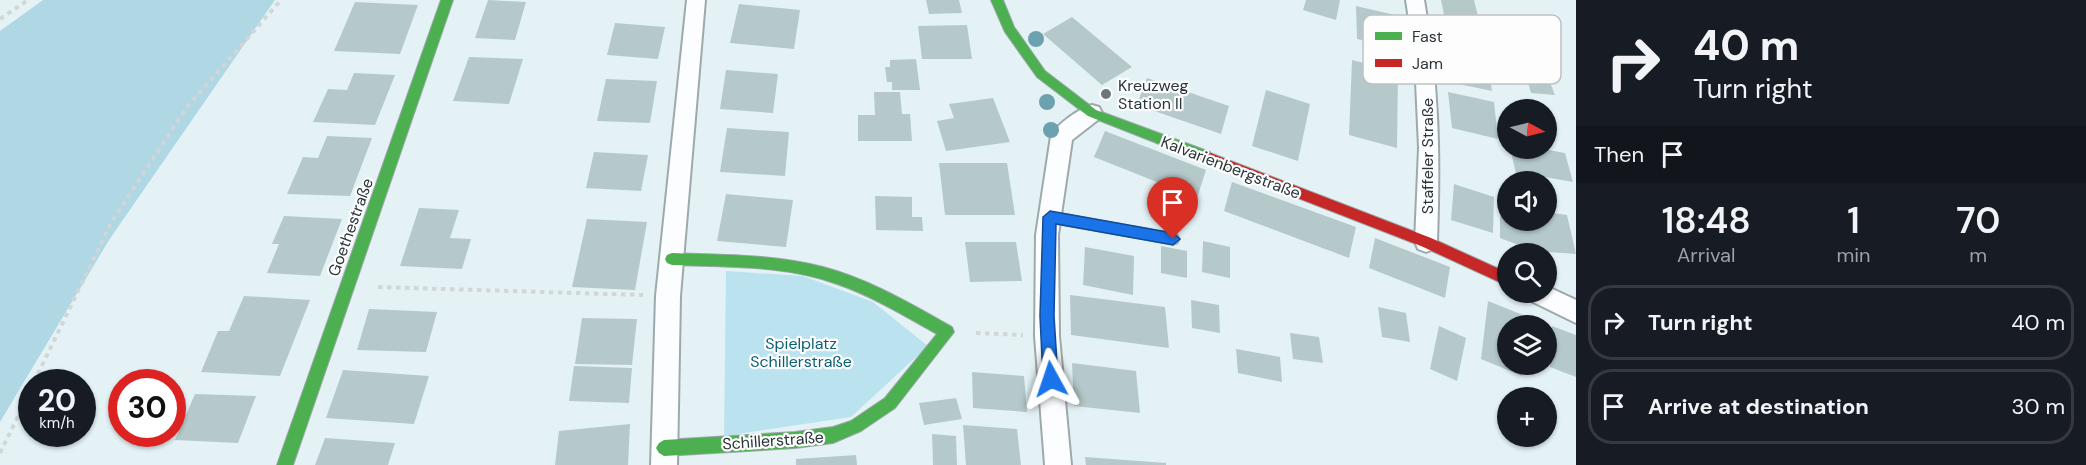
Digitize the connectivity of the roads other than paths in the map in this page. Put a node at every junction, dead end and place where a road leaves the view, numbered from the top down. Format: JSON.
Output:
{"nodes":[{"id":1,"x":447,"y":0,"type":"edge"},
{"id":2,"x":696,"y":0,"type":"edge"},
{"id":3,"x":997,"y":0,"type":"edge"},
{"id":4,"x":1415,"y":0,"type":"edge"},
{"id":5,"x":1418,"y":15,"type":"edge"},
{"id":6,"x":1426,"y":84,"type":"edge"},
{"id":7,"x":1092,"y":113,"type":"junction"},
{"id":8,"x":1050,"y":217,"type":"junction"},
{"id":9,"x":1173,"y":239,"type":"dead end"},
{"id":10,"x":1426,"y":242,"type":"junction"},
{"id":11,"x":672,"y":259,"type":"junction"},
{"id":12,"x":1497,"y":275,"type":"edge"},
{"id":13,"x":1557,"y":303,"type":"edge"},
{"id":14,"x":1576,"y":312,"type":"edge"},
{"id":15,"x":664,"y":456,"type":"edge"},
{"id":16,"x":285,"y":465,"type":"edge"},
{"id":17,"x":1058,"y":465,"type":"edge"}],
"edges":[{"from":1,"to":16,"type":"street","name":"Goethestraße"},
{"from":2,"to":11,"type":"street","name":"Schillerstraße"},
{"from":3,"to":7,"type":"street","name":"Kalvarienbergstraße"},
{"from":4,"to":5,"type":"street","name":"Staffeler Straße"},
{"from":6,"to":10,"type":"street","name":"Staffeler Straße"},
{"from":7,"to":8,"type":"street"},
{"from":7,"to":10,"type":"street","name":"Kalvarienbergstraße"},
{"from":8,"to":9,"type":"lane"},
{"from":8,"to":17,"type":"street"},
{"from":10,"to":12,"type":"street","name":"Kalvarienbergstraße"},
{"from":11,"to":15,"type":"street","name":"Schillerstraße"},
{"from":11,"to":15,"type":"street","name":"Schillerstraße"},
{"from":13,"to":14,"type":"street"}]}
